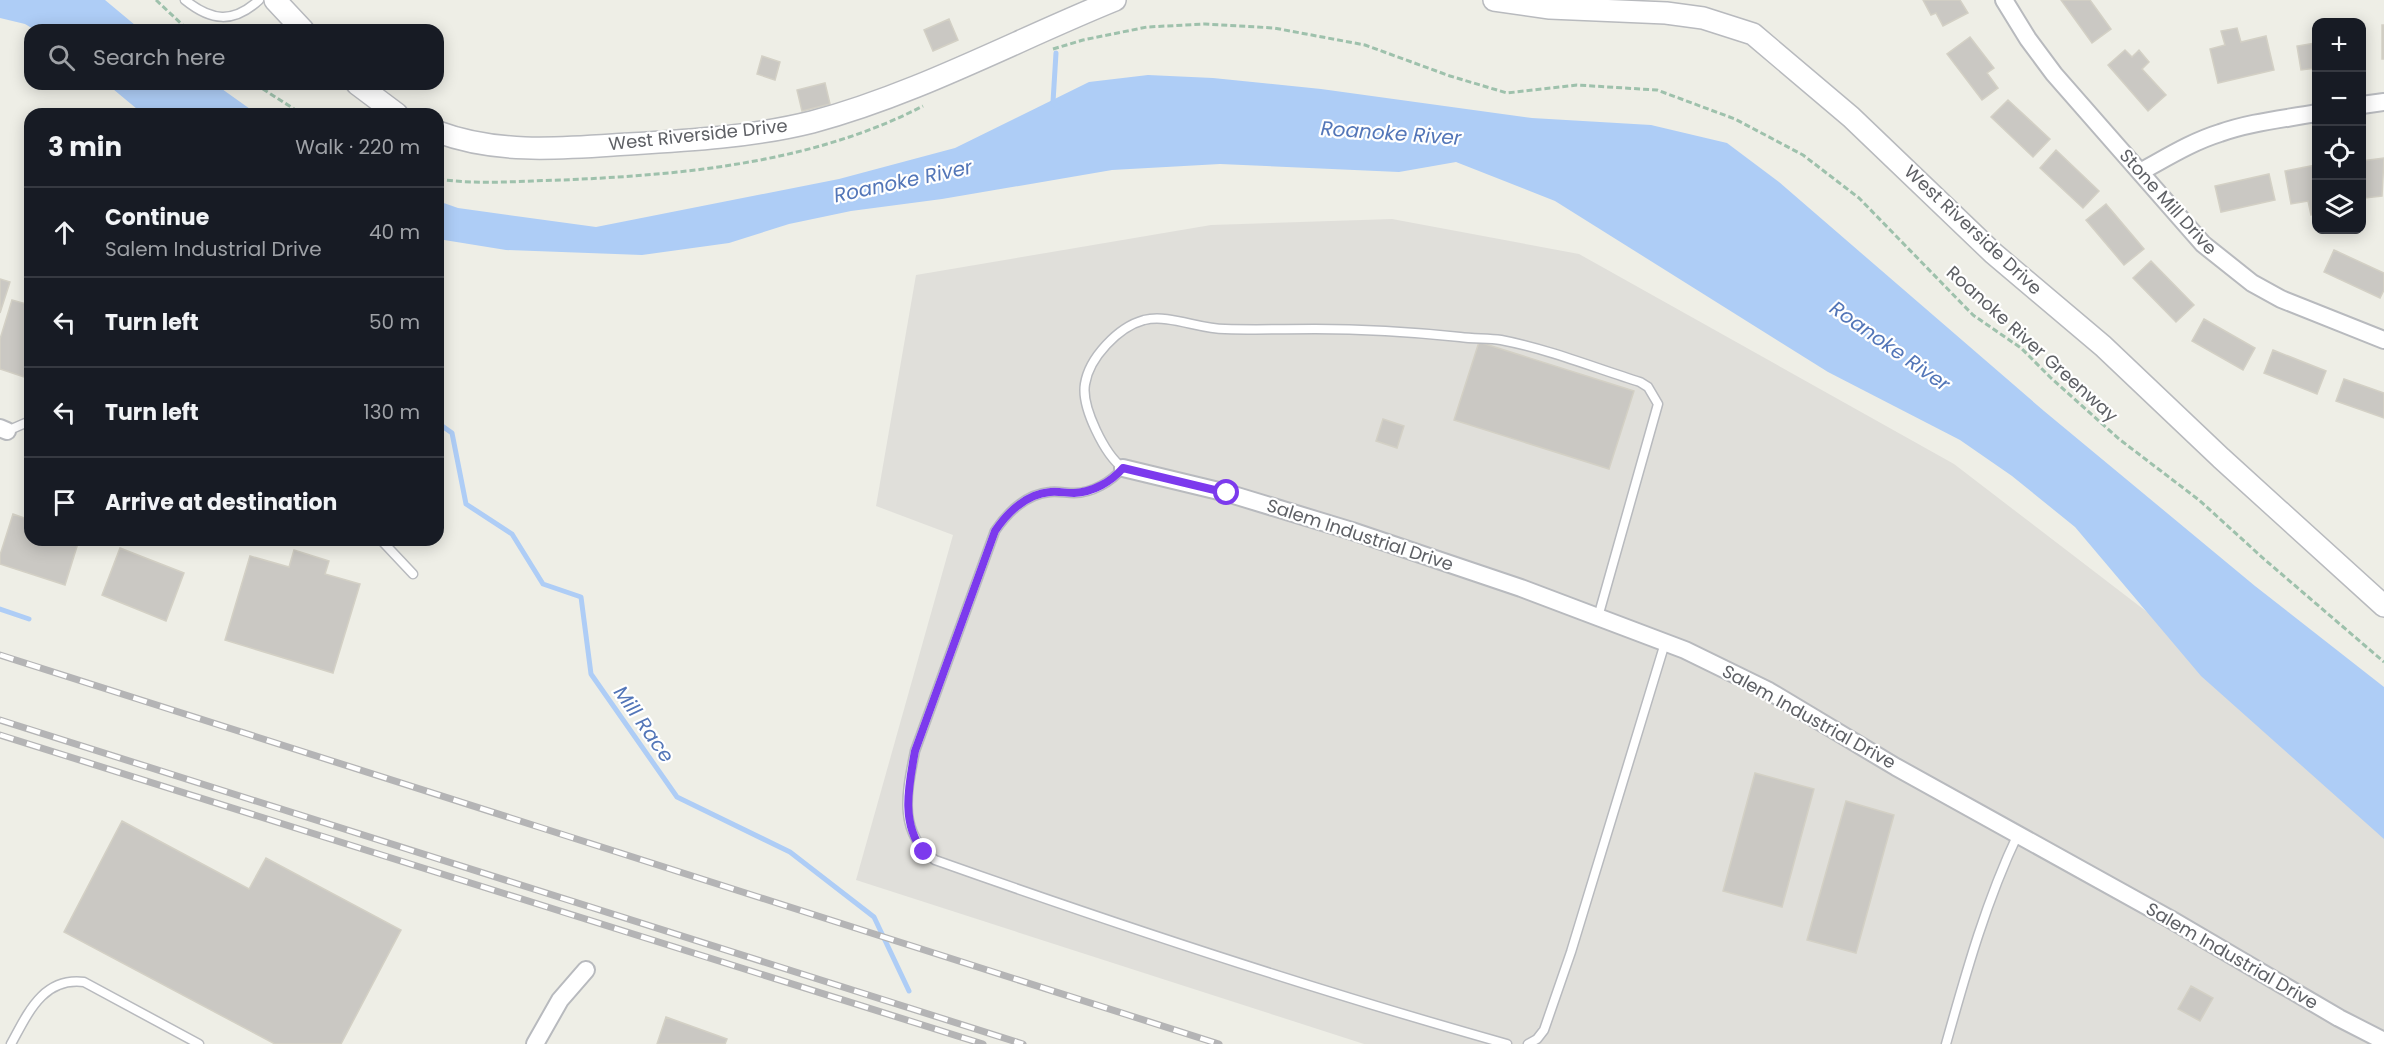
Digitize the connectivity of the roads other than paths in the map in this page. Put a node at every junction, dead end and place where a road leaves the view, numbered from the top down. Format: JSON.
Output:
{"nodes":[{"id":1,"x":185,"y":0,"type":"edge"},
{"id":2,"x":259,"y":0,"type":"edge"},
{"id":3,"x":274,"y":0,"type":"edge"},
{"id":4,"x":1115,"y":0,"type":"edge"},
{"id":5,"x":1494,"y":0,"type":"edge"},
{"id":6,"x":2004,"y":0,"type":"edge"},
{"id":7,"x":297,"y":24,"type":"edge"},
{"id":8,"x":365,"y":90,"type":"edge"},
{"id":9,"x":2384,"y":102,"type":"edge"},
{"id":10,"x":2366,"y":104,"type":"edge"},
{"id":11,"x":390,"y":108,"type":"edge"},
{"id":12,"x":2312,"y":114,"type":"edge"},
{"id":13,"x":444,"y":134,"type":"edge"},
{"id":14,"x":2140,"y":172,"type":"junction"},
{"id":15,"x":2384,"y":340,"type":"edge"},
{"id":16,"x":24,"y":423,"type":"edge"},
{"id":17,"x":4,"y":429,"type":"edge"},
{"id":18,"x":1123,"y":468,"type":"junction"},
{"id":19,"x":387,"y":546,"type":"edge"},
{"id":20,"x":413,"y":574,"type":"dead end"},
{"id":21,"x":2384,"y":606,"type":"edge"},
{"id":22,"x":1598,"y":617,"type":"junction"},
{"id":23,"x":1665,"y":643,"type":"junction"},
{"id":24,"x":2018,"y":834,"type":"junction"},
{"id":25,"x":586,"y":970,"type":"dead end"},
{"id":26,"x":2384,"y":1041,"type":"edge"},
{"id":27,"x":11,"y":1044,"type":"edge"},
{"id":28,"x":199,"y":1044,"type":"edge"},
{"id":29,"x":535,"y":1044,"type":"edge"},
{"id":30,"x":1507,"y":1044,"type":"edge"},
{"id":31,"x":1528,"y":1044,"type":"edge"},
{"id":32,"x":1946,"y":1044,"type":"edge"}],
"edges":[{"from":1,"to":2,"type":"lane"},
{"from":3,"to":7,"type":"street"},
{"from":4,"to":13,"type":"street","name":"West Riverside Drive"},
{"from":5,"to":21,"type":"street","name":"West Riverside Drive"},
{"from":6,"to":14,"type":"street","name":"Stone Mill Drive"},
{"from":8,"to":11,"type":"street"},
{"from":9,"to":10,"type":"street"},
{"from":12,"to":14,"type":"street"},
{"from":14,"to":15,"type":"street","name":"Stone Mill Drive"},
{"from":16,"to":17,"type":"lane"},
{"from":18,"to":22,"type":"street","name":"Salem Industrial Drive"},
{"from":18,"to":22,"type":"lane"},
{"from":18,"to":30,"type":"lane"},
{"from":19,"to":20,"type":"lane"},
{"from":22,"to":23,"type":"street","name":"Salem Industrial Drive"},
{"from":23,"to":24,"type":"street","name":"Salem Industrial Drive"},
{"from":23,"to":31,"type":"lane"},
{"from":24,"to":26,"type":"street","name":"Salem Industrial Drive"},
{"from":24,"to":32,"type":"lane"},
{"from":25,"to":29,"type":"street"},
{"from":27,"to":28,"type":"lane"}]}
